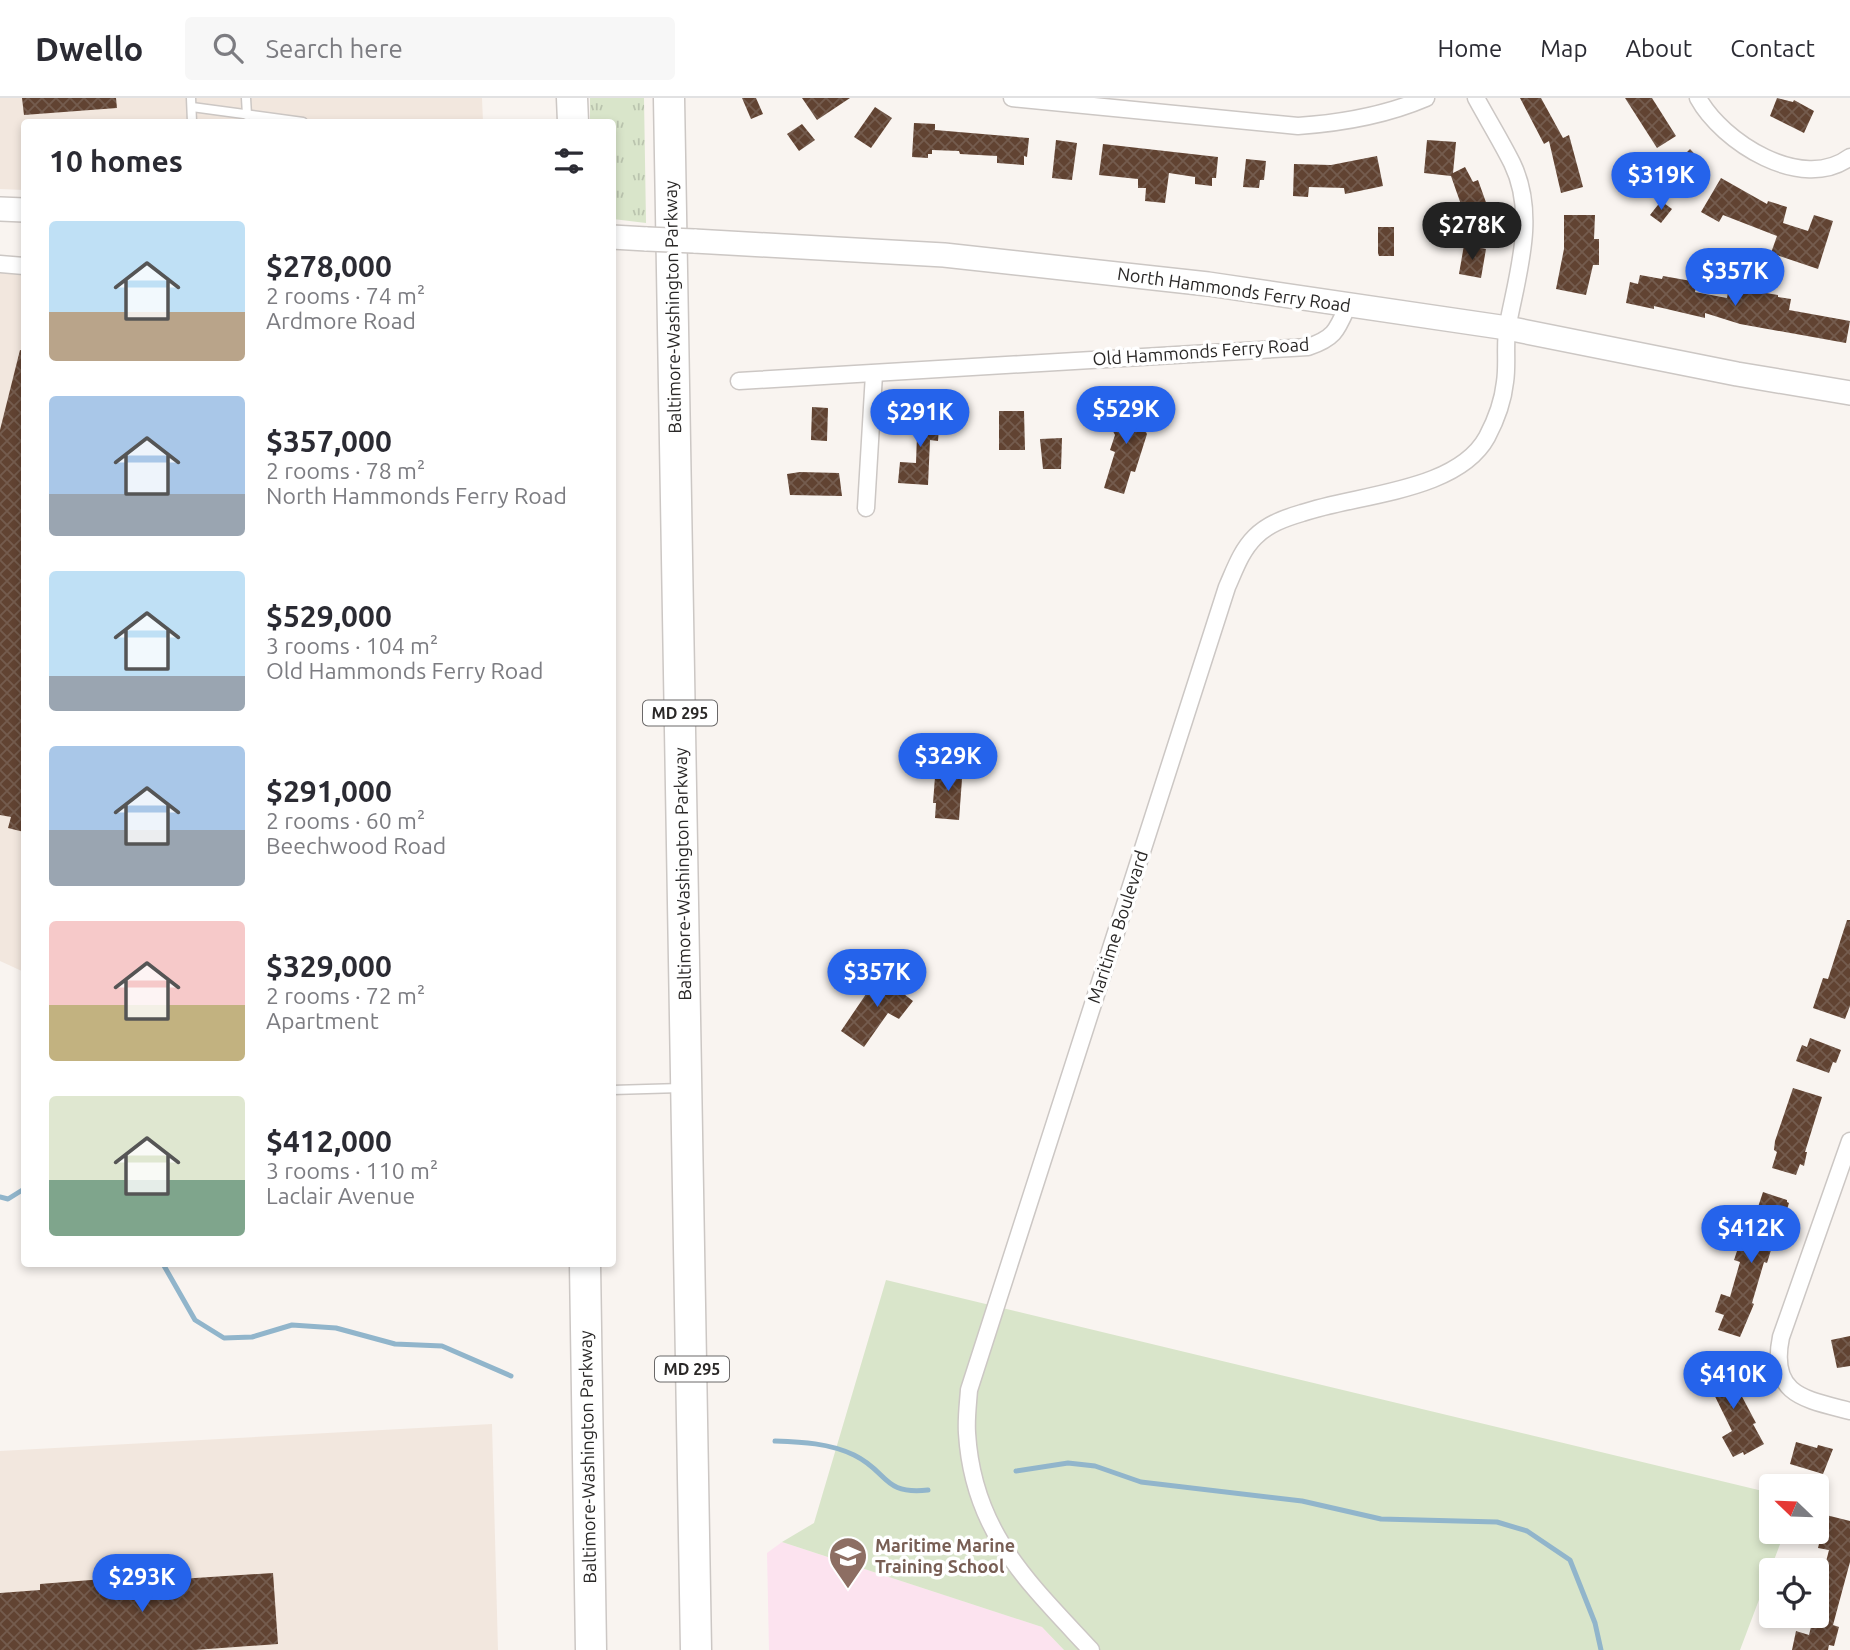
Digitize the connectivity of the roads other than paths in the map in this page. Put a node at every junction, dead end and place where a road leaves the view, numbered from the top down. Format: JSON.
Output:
{"nodes":[{"id":1,"x":246,"y":98,"type":"edge"},
{"id":2,"x":572,"y":98,"type":"edge"},
{"id":3,"x":670,"y":98,"type":"edge"},
{"id":4,"x":1012,"y":98,"type":"edge"},
{"id":5,"x":1426,"y":98,"type":"edge"},
{"id":6,"x":1476,"y":98,"type":"edge"},
{"id":7,"x":1698,"y":98,"type":"edge"},
{"id":8,"x":192,"y":102,"type":"edge"},
{"id":9,"x":247,"y":114,"type":"junction"},
{"id":10,"x":282,"y":119,"type":"edge"},
{"id":11,"x":573,"y":119,"type":"edge"},
{"id":12,"x":1850,"y":157,"type":"edge"},
{"id":13,"x":0,"y":209,"type":"edge"},
{"id":14,"x":21,"y":210,"type":"edge"},
{"id":15,"x":616,"y":237,"type":"edge"},
{"id":16,"x":0,"y":264,"type":"edge"},
{"id":17,"x":21,"y":266,"type":"edge"},
{"id":18,"x":1348,"y":305,"type":"junction"},
{"id":19,"x":1507,"y":328,"type":"junction"},
{"id":20,"x":874,"y":374,"type":"junction"},
{"id":21,"x":739,"y":381,"type":"dead end"},
{"id":22,"x":1850,"y":393,"type":"edge"},
{"id":23,"x":866,"y":508,"type":"dead end"},
{"id":24,"x":688,"y":1088,"type":"junction"},
{"id":25,"x":616,"y":1090,"type":"edge"},
{"id":26,"x":1850,"y":1141,"type":"edge"},
{"id":27,"x":1846,"y":1165,"type":"edge"},
{"id":28,"x":585,"y":1267,"type":"edge"},
{"id":29,"x":1850,"y":1411,"type":"edge"},
{"id":30,"x":591,"y":1650,"type":"edge"},
{"id":31,"x":696,"y":1650,"type":"edge"},
{"id":32,"x":1091,"y":1650,"type":"edge"}],
"edges":[{"from":1,"to":9,"type":"lane"},
{"from":2,"to":11,"type":"highway"},
{"from":3,"to":24,"type":"highway","name":"Baltimore-Washington Parkway","number":"MD 295"},
{"from":4,"to":5,"type":"street"},
{"from":6,"to":19,"type":"street","name":"Maritime Boulevard"},
{"from":7,"to":12,"type":"street"},
{"from":8,"to":9,"type":"lane"},
{"from":9,"to":10,"type":"lane"},
{"from":13,"to":14,"type":"street"},
{"from":15,"to":18,"type":"street","name":"North Hammonds Ferry Road","bridge":true},
{"from":16,"to":17,"type":"street"},
{"from":18,"to":19,"type":"street","name":"North Hammonds Ferry Road"},
{"from":18,"to":20,"type":"street","name":"Old Hammonds Ferry Road"},
{"from":19,"to":22,"type":"street","name":"North Hammonds Ferry Road"},
{"from":19,"to":32,"type":"street","name":"Maritime Boulevard"},
{"from":20,"to":21,"type":"street","name":"Old Hammonds Ferry Road"},
{"from":20,"to":23,"type":"street"},
{"from":24,"to":25,"type":"lane"},
{"from":24,"to":31,"type":"highway","name":"Baltimore-Washington Parkway","number":"MD 295"},
{"from":26,"to":27,"type":"street"},
{"from":27,"to":29,"type":"street"},
{"from":28,"to":30,"type":"highway","name":"Baltimore-Washington Parkway"}]}
